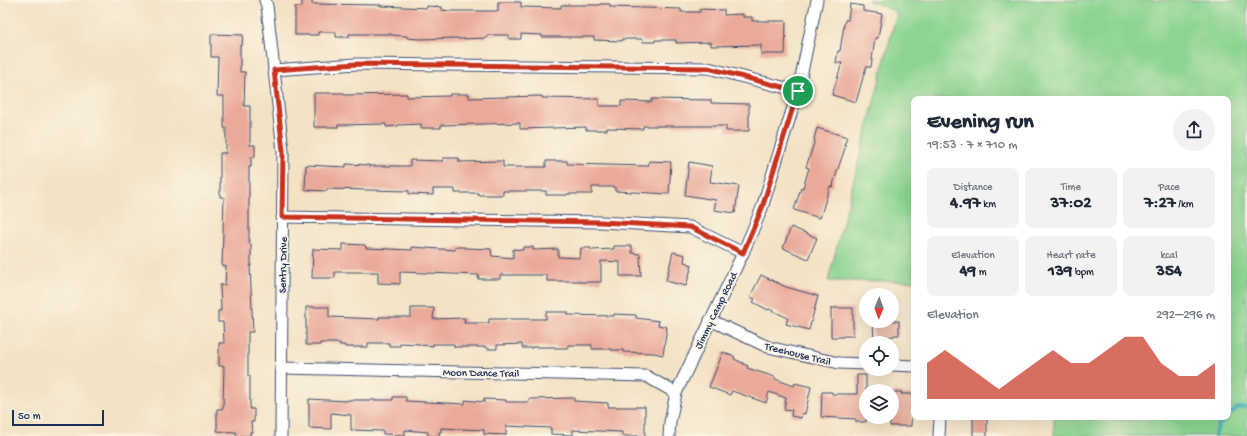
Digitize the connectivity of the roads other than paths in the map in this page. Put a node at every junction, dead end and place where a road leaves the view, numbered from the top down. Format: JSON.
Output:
{"nodes":[{"id":1,"x":265,"y":0,"type":"edge"},
{"id":2,"x":817,"y":0,"type":"edge"},
{"id":3,"x":274,"y":70,"type":"junction"},
{"id":4,"x":798,"y":91,"type":"junction"},
{"id":5,"x":282,"y":217,"type":"junction"},
{"id":6,"x":743,"y":253,"type":"junction"},
{"id":7,"x":710,"y":320,"type":"junction"},
{"id":8,"x":859,"y":364,"type":"edge"},
{"id":9,"x":899,"y":365,"type":"edge"},
{"id":10,"x":911,"y":366,"type":"edge"},
{"id":11,"x":281,"y":368,"type":"junction"},
{"id":12,"x":676,"y":393,"type":"junction"},
{"id":13,"x":940,"y":420,"type":"edge"},
{"id":14,"x":281,"y":436,"type":"edge"},
{"id":15,"x":669,"y":436,"type":"edge"},
{"id":16,"x":939,"y":436,"type":"edge"}],
"edges":[{"from":1,"to":3,"type":"street","name":"Sentry Drive"},
{"from":2,"to":4,"type":"street","name":"Jimmy Camp Road"},
{"from":3,"to":4,"type":"street"},
{"from":3,"to":5,"type":"street","name":"Sentry Drive"},
{"from":4,"to":6,"type":"street","name":"Jimmy Camp Road"},
{"from":5,"to":6,"type":"street"},
{"from":5,"to":11,"type":"street","name":"Sentry Drive"},
{"from":6,"to":7,"type":"street","name":"Jimmy Camp Road"},
{"from":7,"to":8,"type":"street","name":"Treehouse Trail"},
{"from":7,"to":12,"type":"street","name":"Jimmy Camp Road"},
{"from":9,"to":10,"type":"street"},
{"from":11,"to":12,"type":"street","name":"Moon Dance Trail"},
{"from":11,"to":14,"type":"street","name":"Sentry Drive"},
{"from":12,"to":15,"type":"street","name":"Jimmy Camp Road"},
{"from":13,"to":16,"type":"street"}]}
